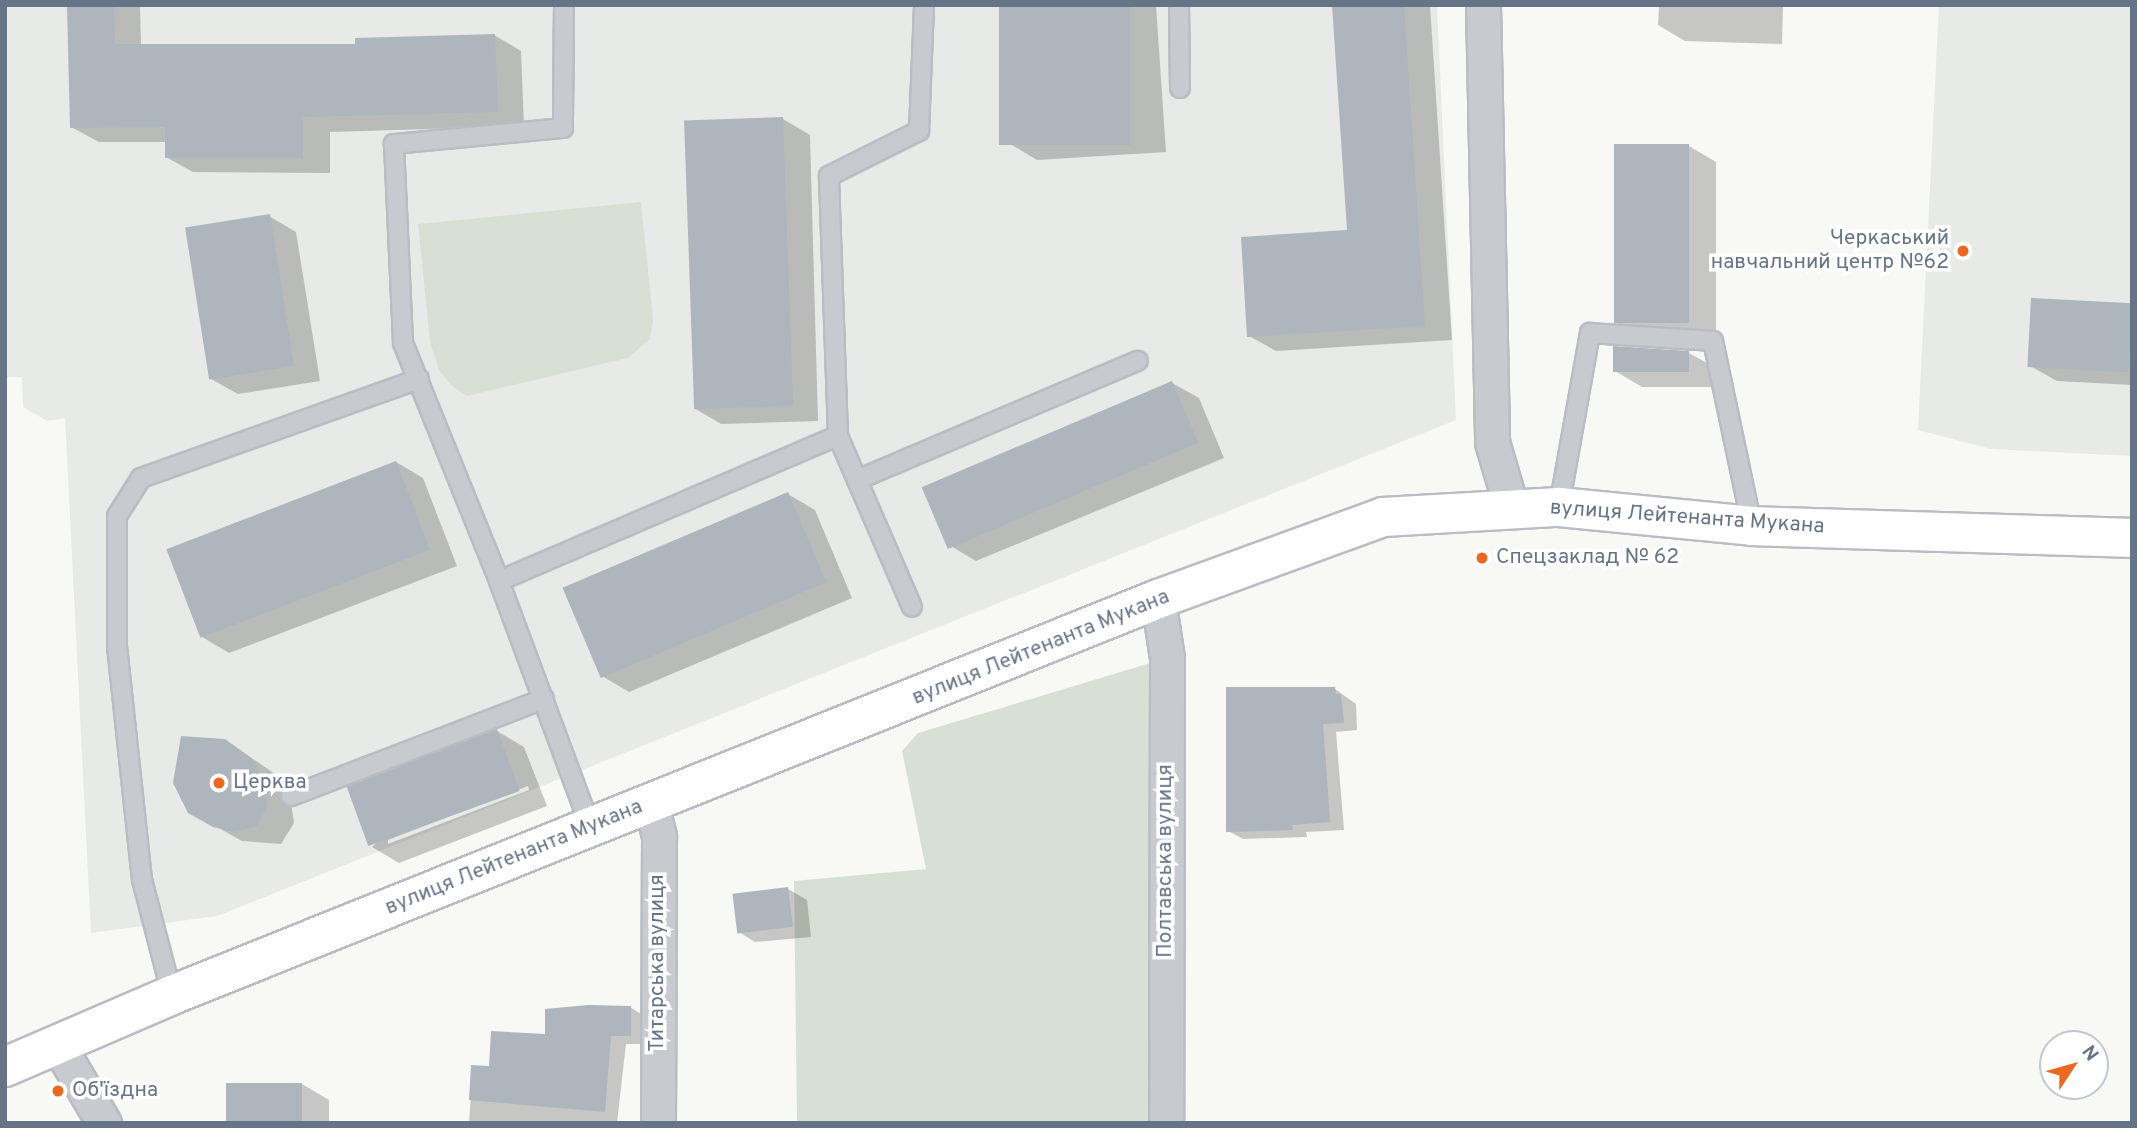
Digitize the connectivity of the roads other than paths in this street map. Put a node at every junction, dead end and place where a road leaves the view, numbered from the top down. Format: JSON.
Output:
{"nodes":[{"id":1,"x":564,"y":5,"type":"edge"},
{"id":2,"x":924,"y":5,"type":"edge"},
{"id":3,"x":1179,"y":5,"type":"edge"},
{"id":4,"x":1483,"y":5,"type":"edge"},
{"id":5,"x":1181,"y":88,"type":"dead end"},
{"id":6,"x":1138,"y":361,"type":"dead end"},
{"id":7,"x":419,"y":379,"type":"junction"},
{"id":8,"x":838,"y":436,"type":"junction"},
{"id":9,"x":857,"y":480,"type":"junction"},
{"id":10,"x":1559,"y":507,"type":"junction"},
{"id":11,"x":1512,"y":510,"type":"junction"},
{"id":12,"x":1752,"y":526,"type":"junction"},
{"id":13,"x":2132,"y":538,"type":"edge"},
{"id":14,"x":499,"y":581,"type":"junction"},
{"id":15,"x":1157,"y":599,"type":"junction"},
{"id":16,"x":912,"y":607,"type":"dead end"},
{"id":17,"x":544,"y":699,"type":"junction"},
{"id":18,"x":291,"y":796,"type":"dead end"},
{"id":19,"x":652,"y":804,"type":"junction"},
{"id":20,"x":591,"y":828,"type":"junction"},
{"id":21,"x":172,"y":995,"type":"junction"},
{"id":22,"x":58,"y":1045,"type":"junction"},
{"id":23,"x":5,"y":1067,"type":"edge"},
{"id":24,"x":104,"y":1123,"type":"edge"},
{"id":25,"x":658,"y":1123,"type":"edge"},
{"id":26,"x":1166,"y":1123,"type":"edge"}],
"edges":[{"from":1,"to":7,"type":"lane"},
{"from":2,"to":8,"type":"lane"},
{"from":3,"to":5,"type":"lane"},
{"from":4,"to":11,"type":"street"},
{"from":6,"to":9,"type":"lane"},
{"from":7,"to":14,"type":"lane"},
{"from":7,"to":21,"type":"lane"},
{"from":8,"to":9,"type":"lane"},
{"from":8,"to":14,"type":"lane"},
{"from":9,"to":16,"type":"lane"},
{"from":10,"to":11,"type":"main road","name":"вулиця Лейтенанта Мукана"},
{"from":10,"to":12,"type":"main road","name":"вулиця Лейтенанта Мукана"},
{"from":10,"to":12,"type":"lane"},
{"from":11,"to":15,"type":"main road","name":"вулиця Лейтенанта Мукана"},
{"from":12,"to":13,"type":"main road","name":"вулиця Лейтенанта Мукана"},
{"from":14,"to":17,"type":"lane"},
{"from":15,"to":19,"type":"main road","name":"вулиця Лейтенанта Мукана"},
{"from":15,"to":26,"type":"street","name":"Полтавська вулиця"},
{"from":17,"to":18,"type":"lane"},
{"from":17,"to":20,"type":"lane"},
{"from":19,"to":20,"type":"main road","name":"вулиця Лейтенанта Мукана"},
{"from":19,"to":25,"type":"street","name":"Титарська вулиця"},
{"from":20,"to":21,"type":"main road","name":"вулиця Лейтенанта Мукана"},
{"from":21,"to":22,"type":"main road","name":"вулиця Лейтенанта Мукана"},
{"from":22,"to":23,"type":"main road","name":"вулиця Лейтенанта Мукана"},
{"from":22,"to":24,"type":"street"}]}
